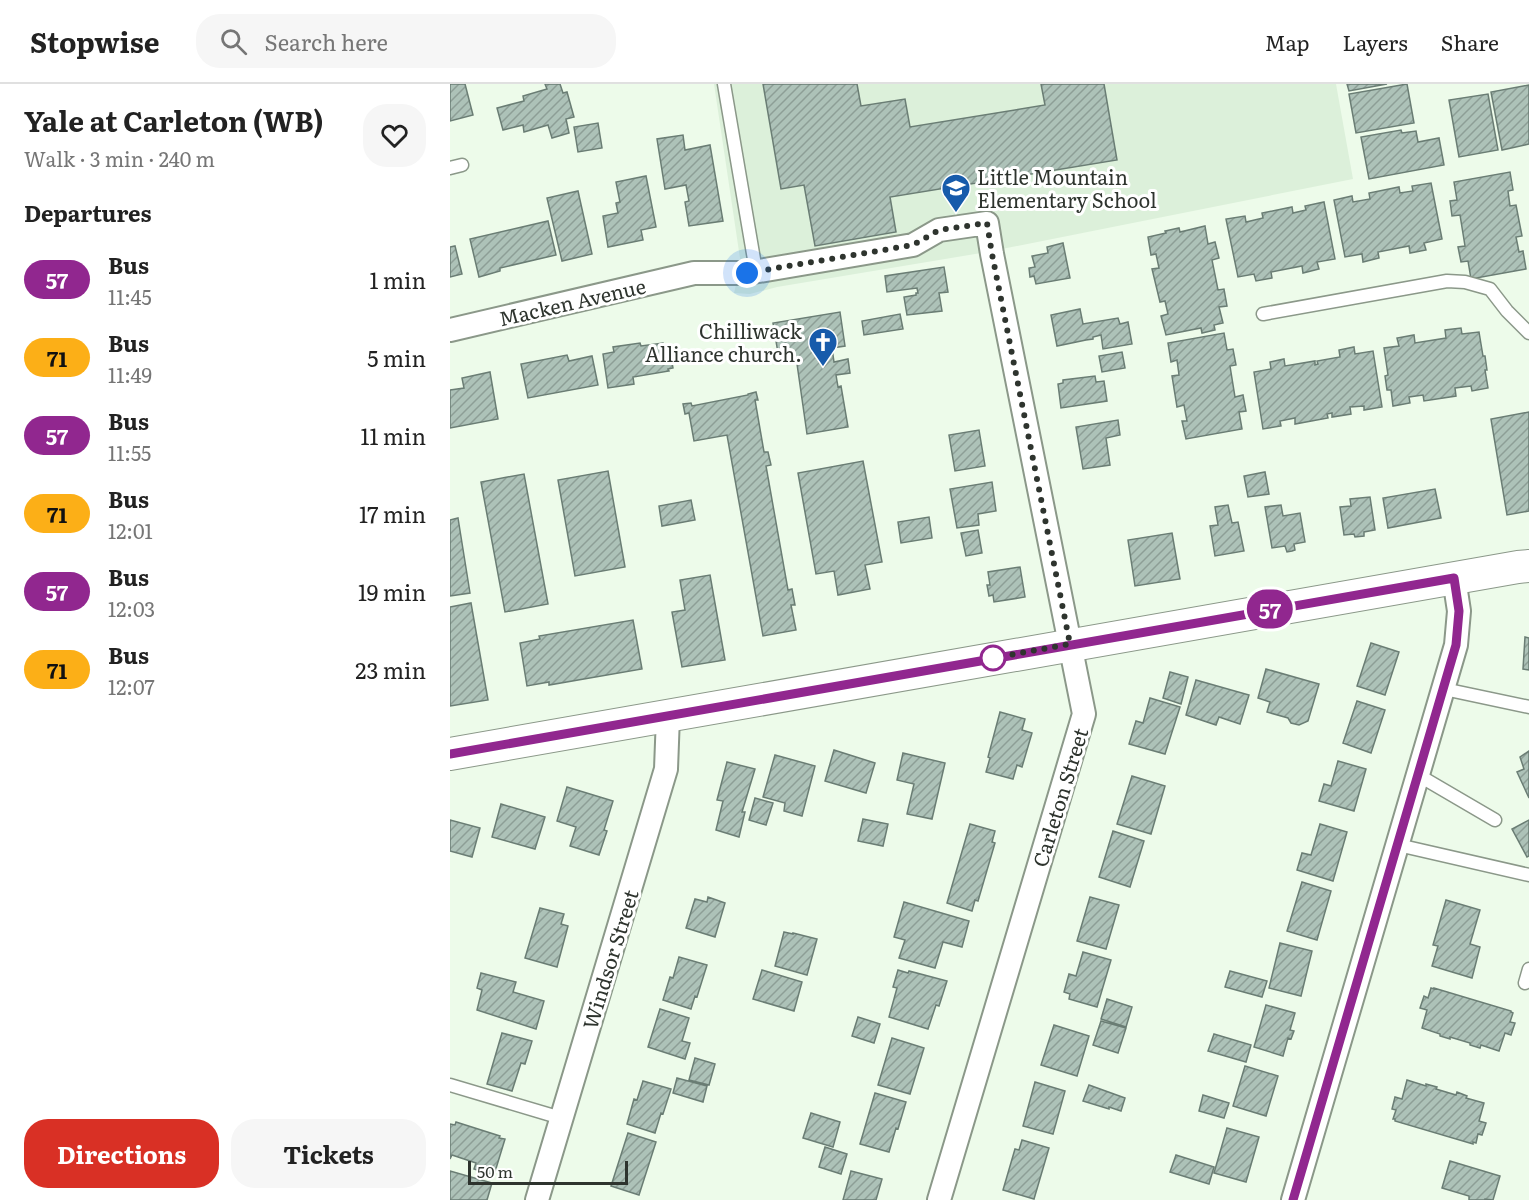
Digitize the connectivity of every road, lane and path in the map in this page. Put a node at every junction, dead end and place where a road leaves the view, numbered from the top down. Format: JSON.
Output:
{"nodes":[{"id":1,"x":723,"y":84,"type":"edge"},
{"id":2,"x":756,"y":271,"type":"junction"},
{"id":3,"x":694,"y":273,"type":"joint"},
{"id":4,"x":1263,"y":314,"type":"dead end"},
{"id":5,"x":450,"y":330,"type":"edge"},
{"id":6,"x":1529,"y":333,"type":"edge"},
{"id":7,"x":1529,"y":566,"type":"edge"},
{"id":8,"x":1454,"y":578,"type":"junction"},
{"id":9,"x":1070,"y":644,"type":"junction"},
{"id":10,"x":1444,"y":689,"type":"junction"},
{"id":11,"x":1529,"y":707,"type":"edge"},
{"id":12,"x":668,"y":716,"type":"junction"},
{"id":13,"x":450,"y":754,"type":"edge"},
{"id":14,"x":1418,"y":775,"type":"junction"},
{"id":15,"x":1495,"y":820,"type":"dead end"},
{"id":16,"x":1398,"y":844,"type":"junction"},
{"id":17,"x":1529,"y":874,"type":"edge"},
{"id":18,"x":1529,"y":969,"type":"edge"},
{"id":19,"x":1525,"y":983,"type":"dead end"},
{"id":20,"x":450,"y":1085,"type":"edge"},
{"id":21,"x":561,"y":1118,"type":"junction"},
{"id":22,"x":537,"y":1200,"type":"edge"},
{"id":23,"x":939,"y":1200,"type":"edge"},
{"id":24,"x":1293,"y":1200,"type":"edge"}],
"edges":[{"from":1,"to":2,"type":"lane"},
{"from":2,"to":3,"type":"street","name":"Carleton Street"},
{"from":2,"to":9,"type":"street","name":"Carleton Street"},
{"from":3,"to":5,"type":"street","name":"Macken Avenue"},
{"from":4,"to":6,"type":"lane"},
{"from":7,"to":8,"type":"main road"},
{"from":8,"to":9,"type":"main road"},
{"from":8,"to":10,"type":"street"},
{"from":9,"to":12,"type":"main road"},
{"from":9,"to":23,"type":"street","name":"Carleton Street"},
{"from":10,"to":11,"type":"lane"},
{"from":10,"to":14,"type":"street"},
{"from":12,"to":13,"type":"main road"},
{"from":12,"to":21,"type":"street","name":"Windsor Street"},
{"from":14,"to":15,"type":"lane"},
{"from":14,"to":16,"type":"street"},
{"from":16,"to":17,"type":"lane"},
{"from":16,"to":24,"type":"street"},
{"from":18,"to":19,"type":"lane"},
{"from":20,"to":21,"type":"lane"},
{"from":21,"to":22,"type":"street","name":"Windsor Street"}]}
